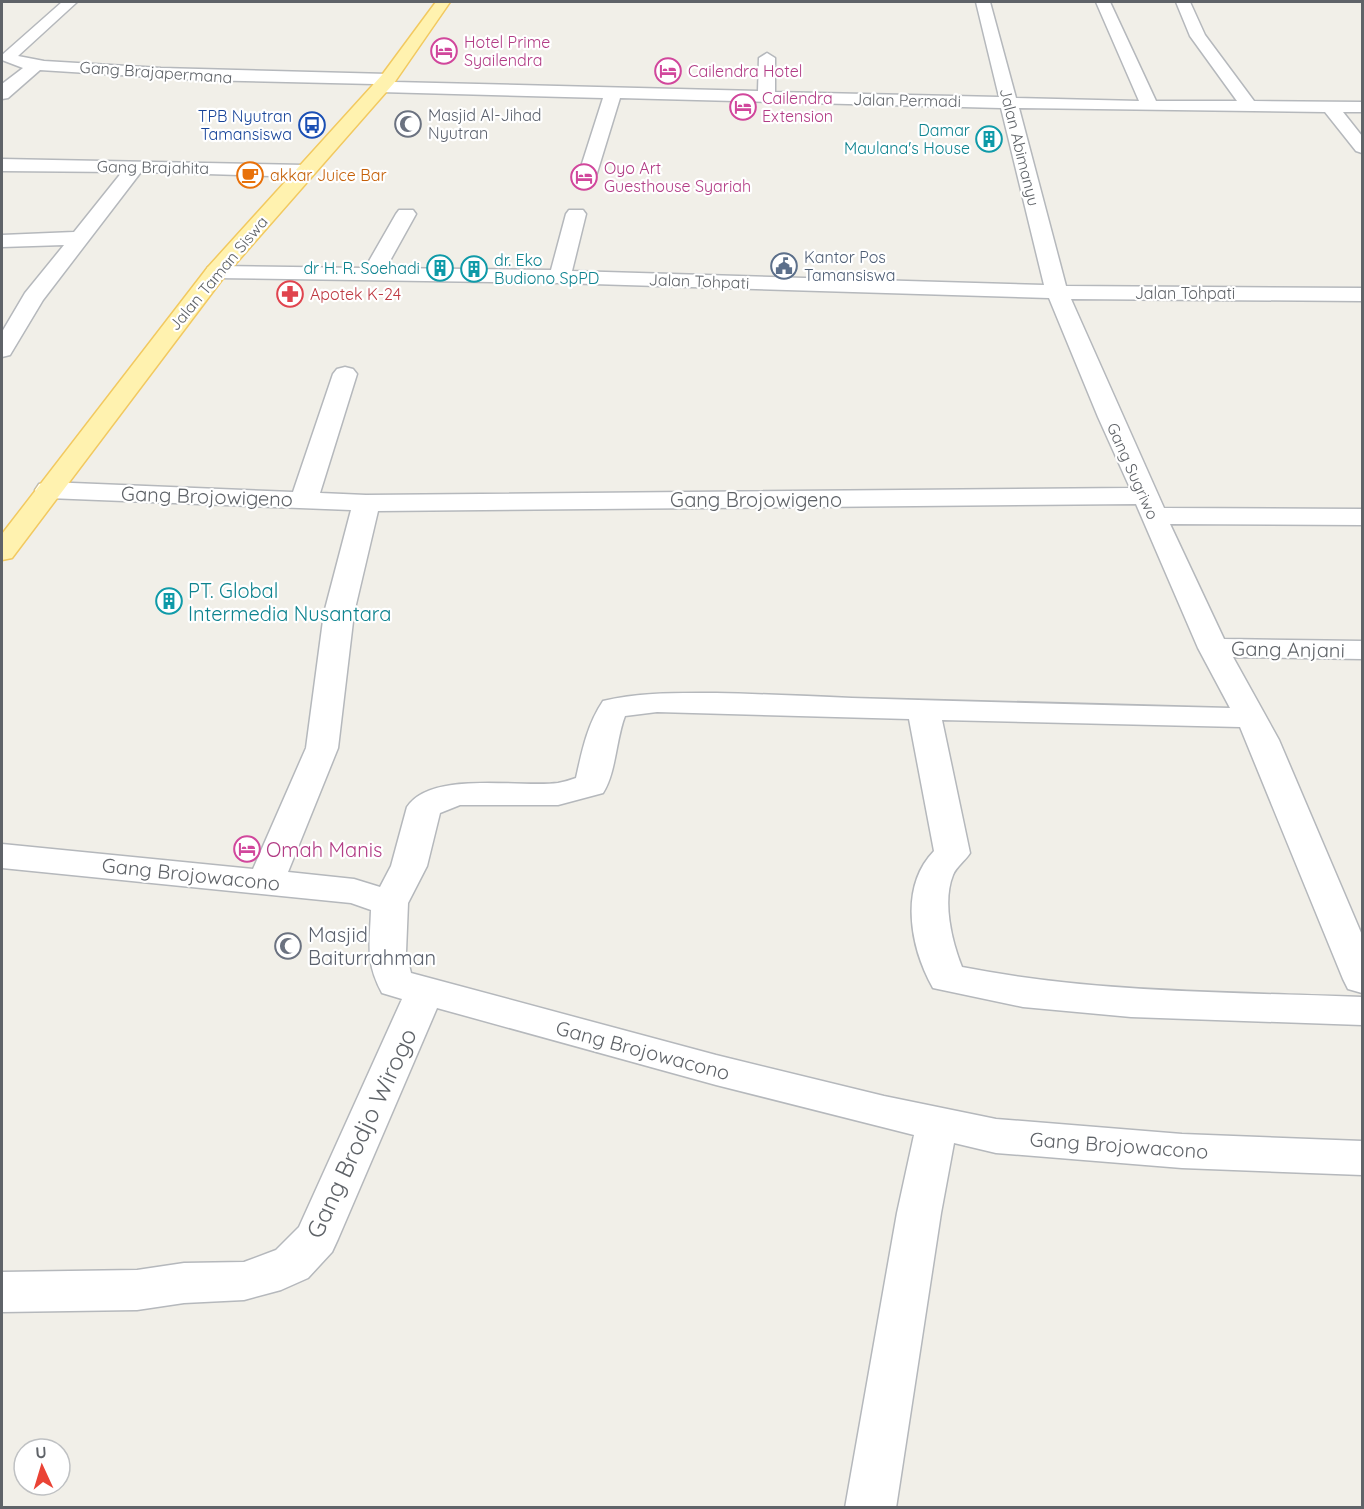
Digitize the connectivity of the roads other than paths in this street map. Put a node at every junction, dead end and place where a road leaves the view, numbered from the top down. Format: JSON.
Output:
{"nodes":[{"id":1,"x":70,"y":2,"type":"edge"},
{"id":2,"x":443,"y":2,"type":"edge"},
{"id":3,"x":983,"y":2,"type":"edge"},
{"id":4,"x":1103,"y":2,"type":"edge"},
{"id":5,"x":1183,"y":2,"type":"edge"},
{"id":6,"x":34,"y":33,"type":"junction"},
{"id":7,"x":12,"y":34,"type":"dead end"},
{"id":8,"x":5,"y":57,"type":"edge"},
{"id":9,"x":767,"y":58,"type":"dead end"},
{"id":10,"x":38,"y":64,"type":"junction"},
{"id":11,"x":384,"y":83,"type":"junction"},
{"id":12,"x":614,"y":91,"type":"junction"},
{"id":13,"x":2,"y":94,"type":"edge"},
{"id":14,"x":766,"y":96,"type":"junction"},
{"id":15,"x":1009,"y":102,"type":"junction"},
{"id":16,"x":1150,"y":105,"type":"junction"},
{"id":17,"x":1249,"y":106,"type":"junction"},
{"id":18,"x":1330,"y":107,"type":"junction"},
{"id":19,"x":1362,"y":108,"type":"edge"},
{"id":20,"x":1362,"y":147,"type":"edge"},
{"id":21,"x":2,"y":165,"type":"edge"},
{"id":22,"x":136,"y":166,"type":"junction"},
{"id":23,"x":305,"y":171,"type":"junction"},
{"id":24,"x":588,"y":173,"type":"dead end"},
{"id":25,"x":406,"y":213,"type":"dead end"},
{"id":26,"x":576,"y":214,"type":"dead end"},
{"id":27,"x":79,"y":238,"type":"junction"},
{"id":28,"x":2,"y":240,"type":"edge"},
{"id":29,"x":216,"y":272,"type":"junction"},
{"id":30,"x":373,"y":273,"type":"junction"},
{"id":31,"x":560,"y":277,"type":"junction"},
{"id":32,"x":1057,"y":292,"type":"junction"},
{"id":33,"x":1362,"y":294,"type":"edge"},
{"id":34,"x":2,"y":350,"type":"edge"},
{"id":35,"x":345,"y":374,"type":"dead end"},
{"id":36,"x":48,"y":490,"type":"junction"},
{"id":37,"x":304,"y":500,"type":"junction"},
{"id":38,"x":366,"y":502,"type":"junction"},
{"id":39,"x":1150,"y":506,"type":"junction"},
{"id":40,"x":1362,"y":516,"type":"edge"},
{"id":41,"x":2,"y":552,"type":"edge"},
{"id":42,"x":1213,"y":648,"type":"junction"},
{"id":43,"x":1362,"y":650,"type":"edge"},
{"id":44,"x":923,"y":708,"type":"junction"},
{"id":45,"x":1251,"y":718,"type":"junction"},
{"id":46,"x":2,"y":856,"type":"edge"},
{"id":47,"x":266,"y":881,"type":"junction"},
{"id":48,"x":390,"y":903,"type":"junction"},
{"id":49,"x":1362,"y":979,"type":"edge"},
{"id":50,"x":425,"y":991,"type":"junction"},
{"id":51,"x":1362,"y":1011,"type":"edge"},
{"id":52,"x":937,"y":1123,"type":"junction"},
{"id":53,"x":1362,"y":1158,"type":"edge"},
{"id":54,"x":2,"y":1292,"type":"edge"},
{"id":55,"x":870,"y":1508,"type":"edge"}],
"edges":[{"from":1,"to":6,"type":"street","name":"Gang Brajapermana"},
{"from":2,"to":11,"type":"main road","name":"Jalan Taman Siswa"},
{"from":3,"to":15,"type":"street","name":"Jalan Abimanyu"},
{"from":4,"to":16,"type":"street"},
{"from":5,"to":17,"type":"street"},
{"from":6,"to":7,"type":"street"},
{"from":6,"to":8,"type":"street","name":"Gang Brajapermana"},
{"from":8,"to":10,"type":"street","name":"Gang Brajapermana"},
{"from":9,"to":14,"type":"street"},
{"from":10,"to":11,"type":"street","name":"Gang Brajapermana"},
{"from":10,"to":13,"type":"street"},
{"from":11,"to":12,"type":"street","name":"Jalan Permadi"},
{"from":11,"to":23,"type":"main road","name":"Jalan Taman Siswa"},
{"from":12,"to":14,"type":"street","name":"Jalan Permadi"},
{"from":12,"to":24,"type":"street"},
{"from":14,"to":15,"type":"street","name":"Jalan Permadi"},
{"from":15,"to":16,"type":"street","name":"Jalan Permadi"},
{"from":15,"to":32,"type":"street","name":"Jalan Abimanyu"},
{"from":16,"to":17,"type":"street","name":"Jalan Permadi"},
{"from":17,"to":18,"type":"street","name":"Jalan Permadi"},
{"from":18,"to":19,"type":"street","name":"Jalan Permadi"},
{"from":18,"to":20,"type":"street"},
{"from":21,"to":22,"type":"street","name":"Gang Brajahita"},
{"from":22,"to":23,"type":"street","name":"Gang Brajahita"},
{"from":22,"to":27,"type":"street"},
{"from":23,"to":29,"type":"main road","name":"Jalan Taman Siswa"},
{"from":25,"to":30,"type":"street"},
{"from":26,"to":31,"type":"street"},
{"from":27,"to":28,"type":"street"},
{"from":27,"to":34,"type":"street"},
{"from":29,"to":30,"type":"street","name":"Jalan Tohpati"},
{"from":29,"to":36,"type":"main road","name":"Jalan Taman Siswa"},
{"from":30,"to":31,"type":"street","name":"Jalan Tohpati"},
{"from":31,"to":32,"type":"street","name":"Jalan Tohpati"},
{"from":32,"to":33,"type":"street","name":"Jalan Tohpati"},
{"from":32,"to":39,"type":"street","name":"Gang Sugriwo"},
{"from":35,"to":37,"type":"street"},
{"from":36,"to":37,"type":"street","name":"Gang Brojowigeno"},
{"from":36,"to":41,"type":"main road","name":"Jalan Taman Siswa"},
{"from":37,"to":38,"type":"street","name":"Gang Brojowigeno"},
{"from":38,"to":39,"type":"street","name":"Gang Brojowigeno"},
{"from":38,"to":47,"type":"street"},
{"from":39,"to":40,"type":"street","name":"Gang Brojowigeno"},
{"from":39,"to":42,"type":"street","name":"Gang Sugriwo"},
{"from":42,"to":43,"type":"street","name":"Gang Anjani"},
{"from":42,"to":45,"type":"street","name":"Gang Sugriwo"},
{"from":44,"to":45,"type":"street"},
{"from":44,"to":48,"type":"street"},
{"from":44,"to":51,"type":"street"},
{"from":45,"to":49,"type":"street","name":"Gang Sugriwo"},
{"from":46,"to":47,"type":"street","name":"Gang Brojowacono"},
{"from":47,"to":48,"type":"street","name":"Gang Brojowacono"},
{"from":48,"to":50,"type":"street","name":"Gang Brojowacono"},
{"from":50,"to":52,"type":"street","name":"Gang Brojowacono"},
{"from":50,"to":54,"type":"street","name":"Gang Brodjo Wirogo"},
{"from":52,"to":53,"type":"street","name":"Gang Brojowacono"},
{"from":52,"to":55,"type":"street"}]}
